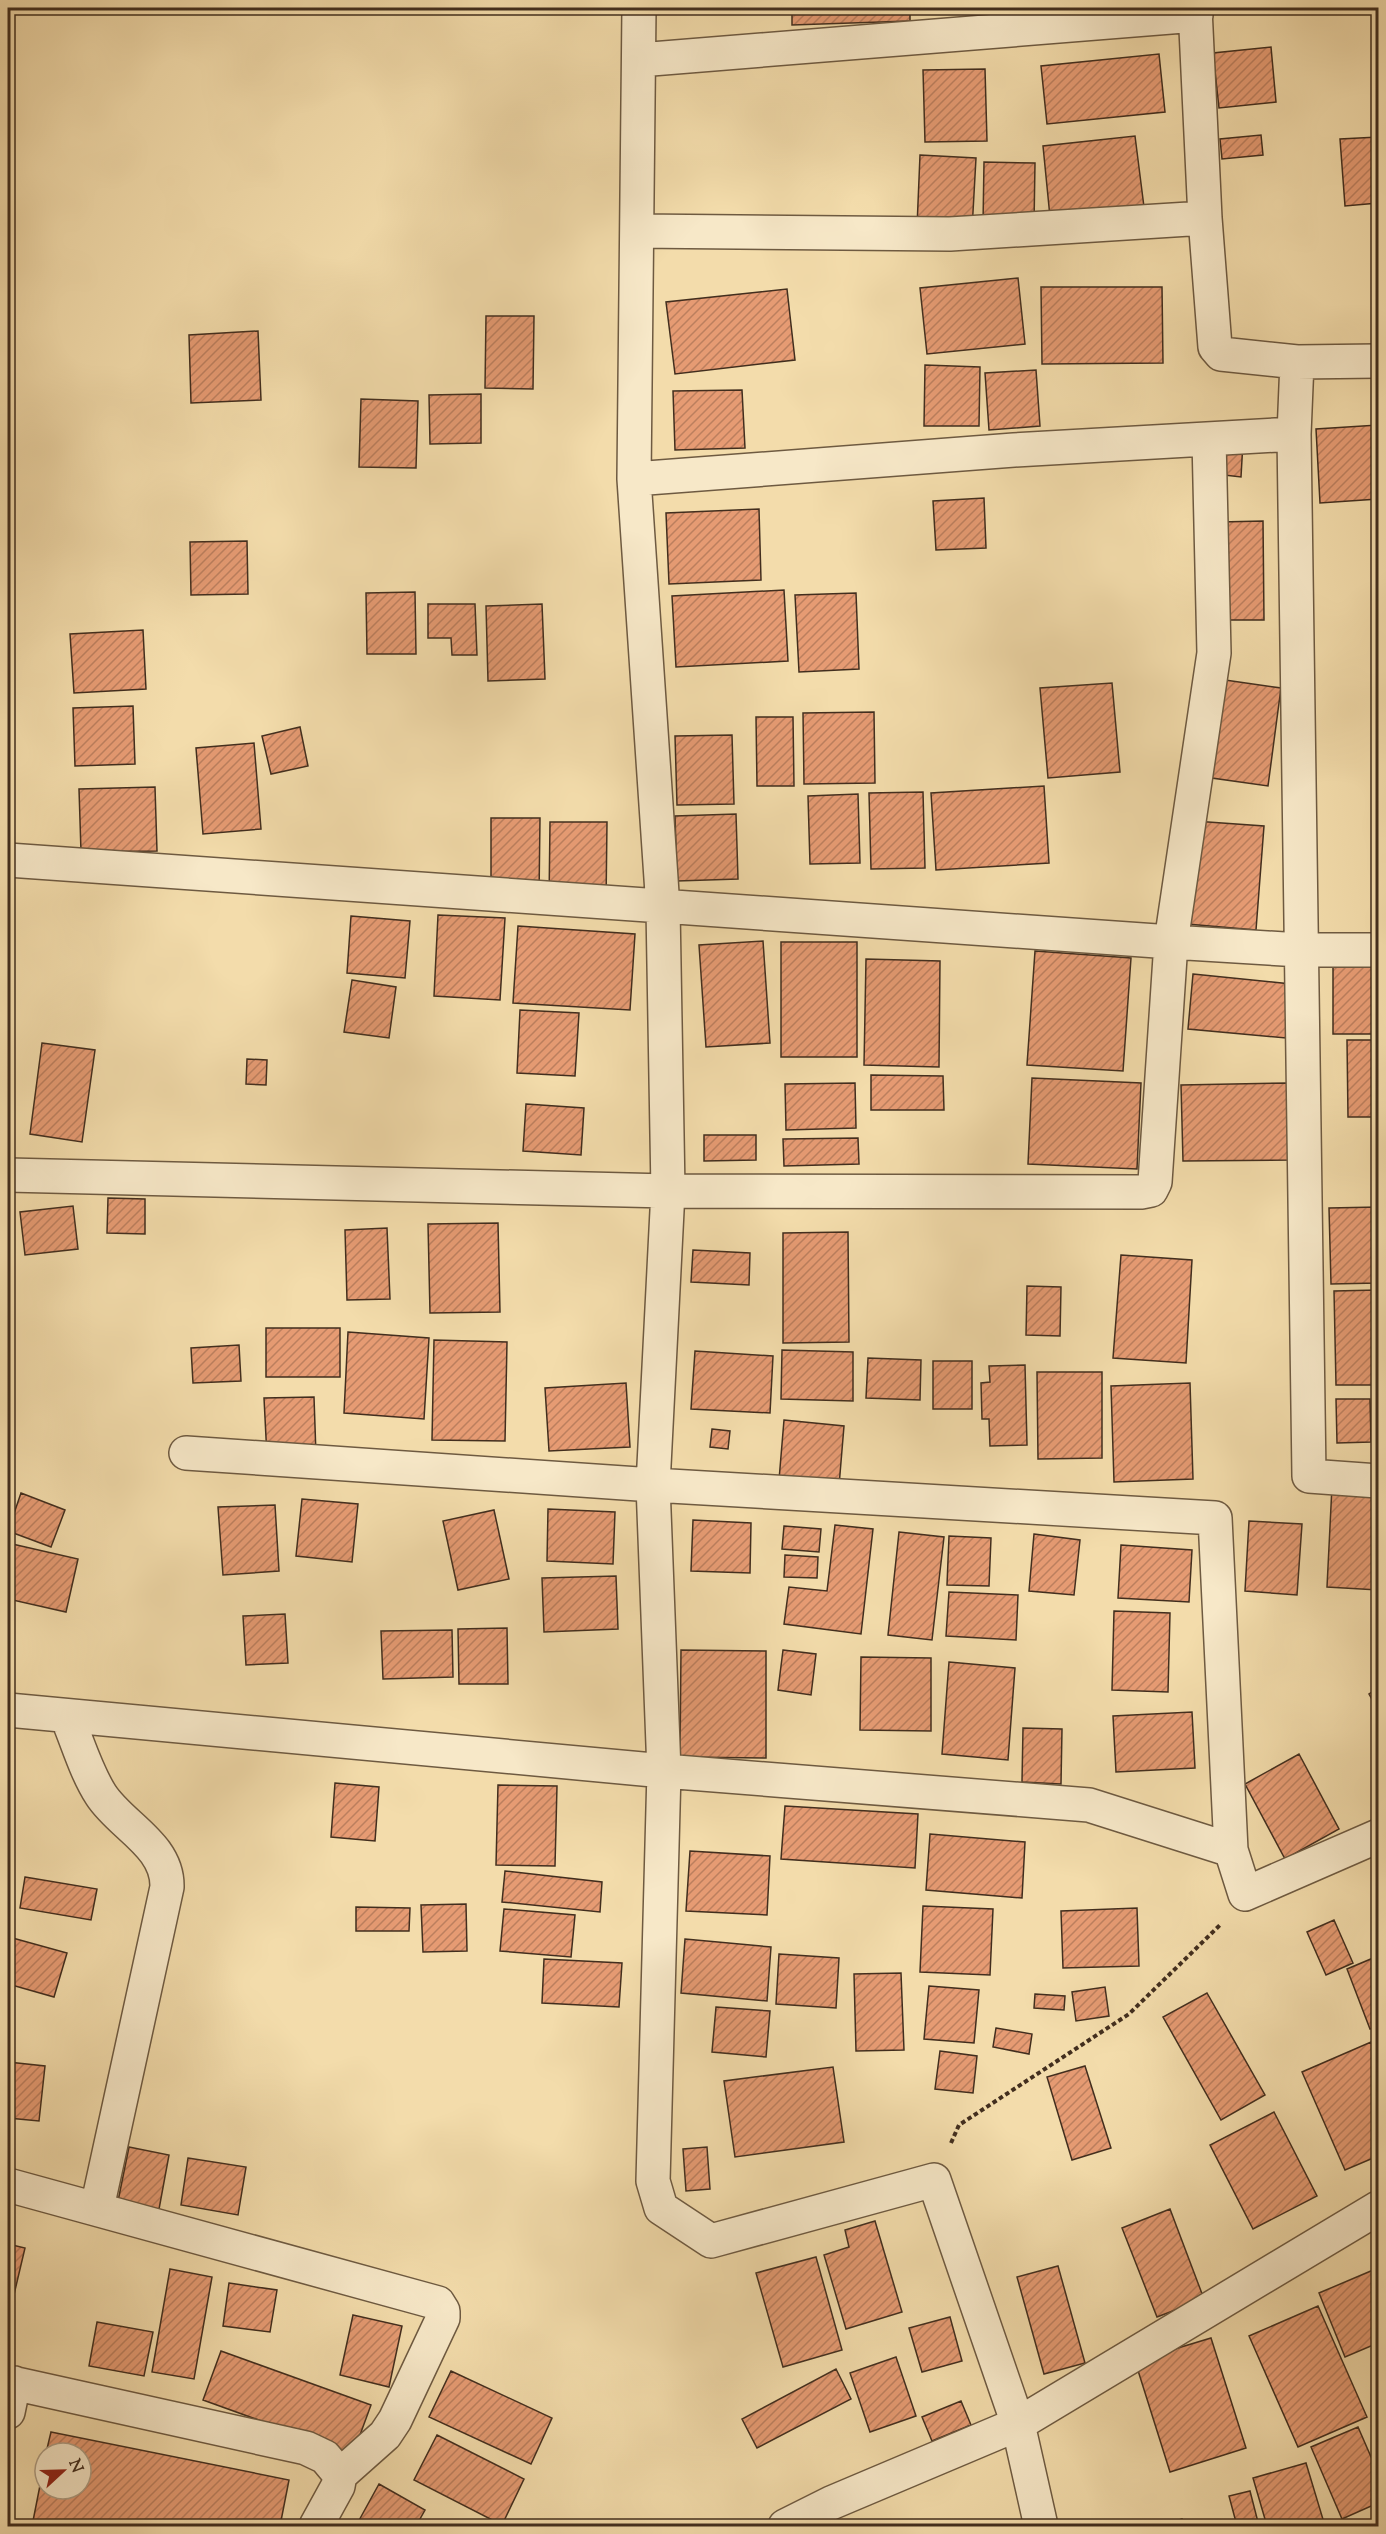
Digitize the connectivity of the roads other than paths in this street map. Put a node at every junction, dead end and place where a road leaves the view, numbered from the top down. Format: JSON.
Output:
{"nodes":[{"id":1,"x":639,"y":8,"type":"edge"},
{"id":2,"x":1195,"y":11,"type":"edge"},
{"id":3,"x":639,"y":60,"type":"junction"},
{"id":4,"x":1205,"y":218,"type":"junction"},
{"id":5,"x":637,"y":231,"type":"junction"},
{"id":6,"x":1378,"y":361,"type":"edge"},
{"id":7,"x":1297,"y":362,"type":"junction"},
{"id":8,"x":1294,"y":434,"type":"junction"},
{"id":9,"x":1209,"y":439,"type":"junction"},
{"id":10,"x":634,"y":479,"type":"junction"},
{"id":11,"x":8,"y":860,"type":"edge"},
{"id":12,"x":663,"y":908,"type":"junction"},
{"id":13,"x":1171,"y":942,"type":"junction"},
{"id":14,"x":1300,"y":950,"type":"junction"},
{"id":15,"x":1378,"y":950,"type":"edge"},
{"id":16,"x":8,"y":1175,"type":"edge"},
{"id":17,"x":668,"y":1191,"type":"junction"},
{"id":18,"x":186,"y":1453,"type":"dead end"},
{"id":19,"x":1378,"y":1481,"type":"edge"},
{"id":20,"x":654,"y":1485,"type":"junction"},
{"id":21,"x":8,"y":1710,"type":"edge"},
{"id":22,"x":68,"y":1717,"type":"junction"},
{"id":23,"x":664,"y":1771,"type":"junction"},
{"id":24,"x":1378,"y":1836,"type":"edge"},
{"id":25,"x":1231,"y":1850,"type":"junction"},
{"id":26,"x":8,"y":2185,"type":"edge"},
{"id":27,"x":97,"y":2208,"type":"junction"},
{"id":28,"x":1378,"y":2208,"type":"edge"},
{"id":29,"x":10,"y":2392,"type":"edge"},
{"id":30,"x":1018,"y":2424,"type":"junction"},
{"id":31,"x":340,"y":2475,"type":"junction"},
{"id":32,"x":316,"y":2526,"type":"edge"},
{"id":33,"x":785,"y":2526,"type":"edge"},
{"id":34,"x":1041,"y":2526,"type":"edge"}],
"edges":[{"from":1,"to":3,"type":"street"},
{"from":2,"to":3,"type":"street"},
{"from":2,"to":4,"type":"street"},
{"from":3,"to":5,"type":"street"},
{"from":4,"to":5,"type":"street"},
{"from":4,"to":7,"type":"street"},
{"from":5,"to":10,"type":"street"},
{"from":6,"to":7,"type":"street"},
{"from":7,"to":8,"type":"street"},
{"from":8,"to":9,"type":"street"},
{"from":8,"to":14,"type":"street"},
{"from":9,"to":10,"type":"street"},
{"from":9,"to":13,"type":"street"},
{"from":10,"to":12,"type":"street"},
{"from":11,"to":12,"type":"street"},
{"from":12,"to":13,"type":"street"},
{"from":12,"to":17,"type":"street"},
{"from":13,"to":14,"type":"street"},
{"from":13,"to":17,"type":"street"},
{"from":14,"to":15,"type":"street"},
{"from":14,"to":19,"type":"street"},
{"from":16,"to":17,"type":"street"},
{"from":17,"to":20,"type":"street"},
{"from":18,"to":20,"type":"street"},
{"from":20,"to":23,"type":"street"},
{"from":20,"to":25,"type":"street"},
{"from":21,"to":22,"type":"street"},
{"from":22,"to":23,"type":"street"},
{"from":22,"to":27,"type":"street"},
{"from":23,"to":25,"type":"street"},
{"from":23,"to":30,"type":"street"},
{"from":24,"to":25,"type":"street"},
{"from":26,"to":27,"type":"street"},
{"from":27,"to":31,"type":"street"},
{"from":28,"to":30,"type":"street"},
{"from":29,"to":31,"type":"street"},
{"from":30,"to":33,"type":"street"},
{"from":30,"to":34,"type":"street"},
{"from":31,"to":32,"type":"street"}]}
